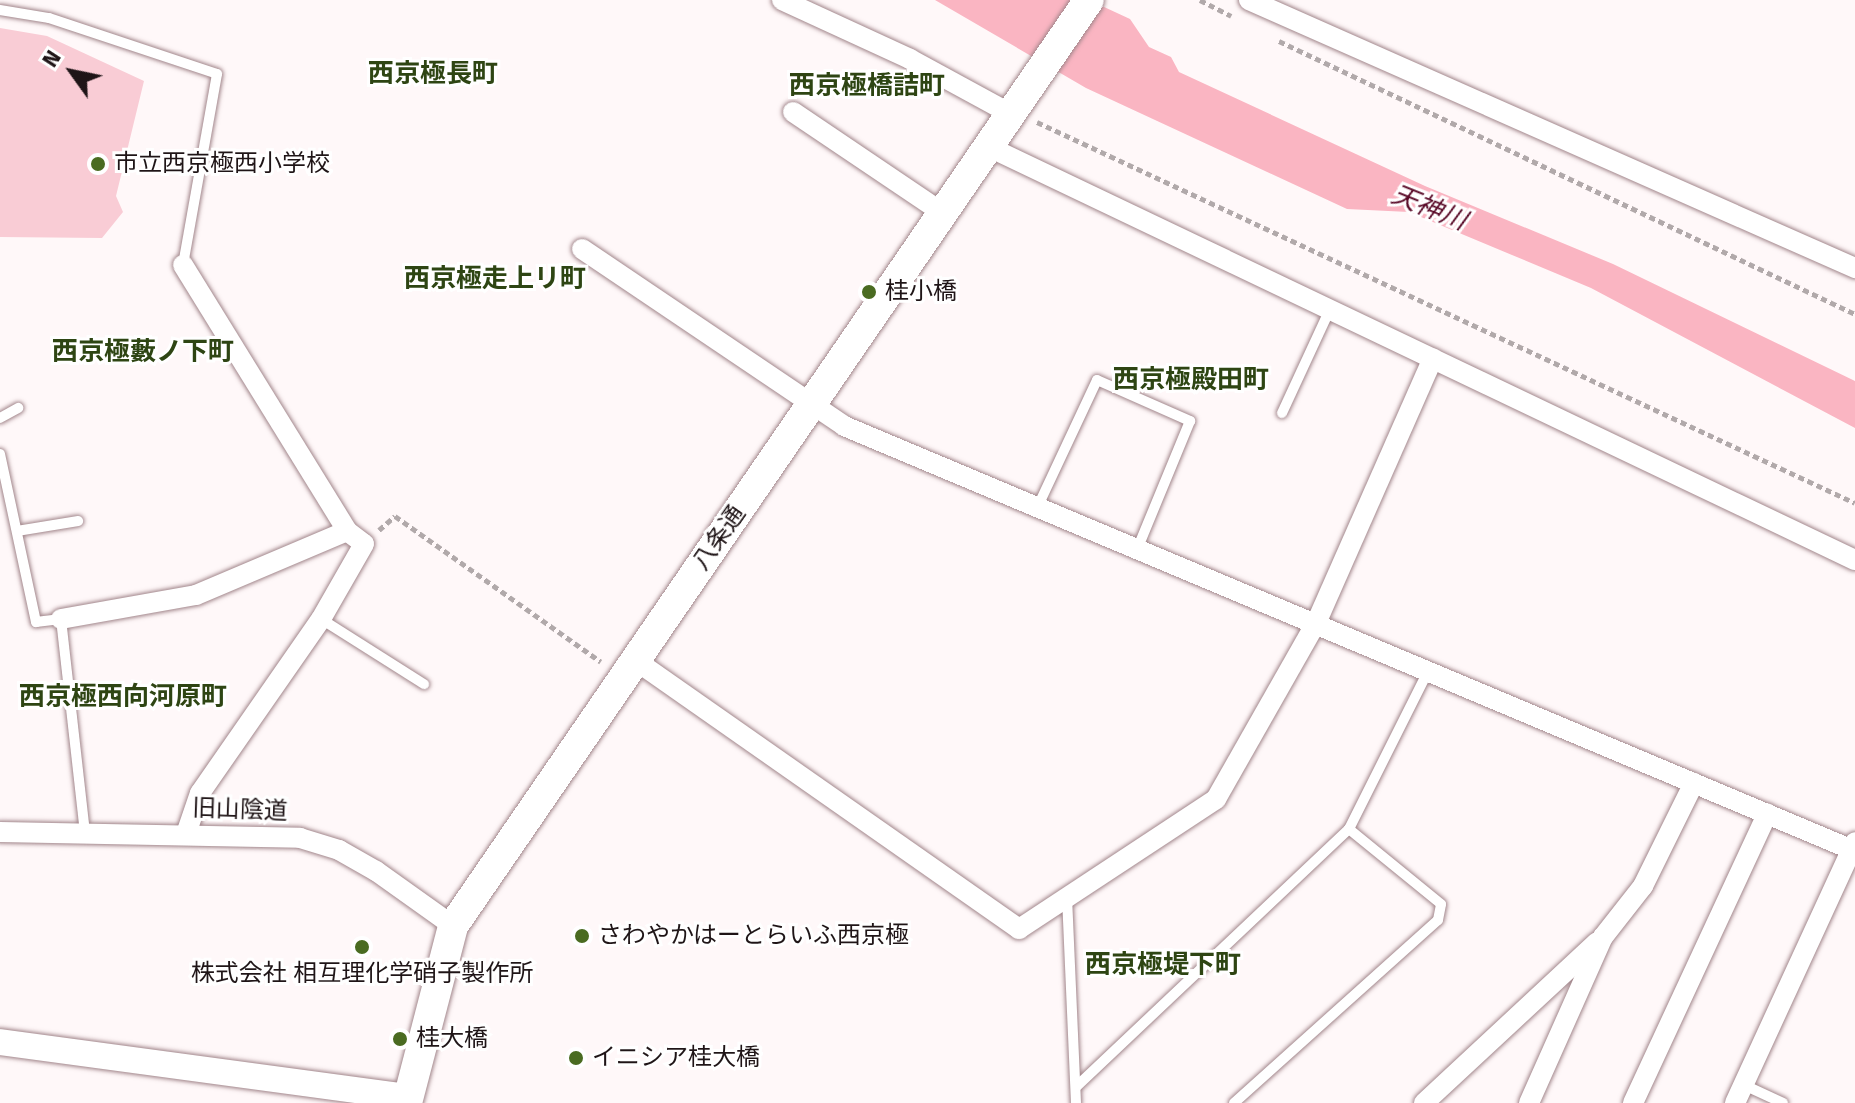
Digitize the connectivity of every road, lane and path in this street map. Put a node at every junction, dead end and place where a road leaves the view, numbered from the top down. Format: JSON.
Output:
{"nodes":[{"id":1,"x":782,"y":0,"type":"edge"},
{"id":2,"x":1089,"y":0,"type":"edge"},
{"id":3,"x":1200,"y":0,"type":"edge"},
{"id":4,"x":1249,"y":0,"type":"edge"},
{"id":5,"x":0,"y":10,"type":"edge"},
{"id":6,"x":1240,"y":21,"type":"dead end"},
{"id":7,"x":1267,"y":35,"type":"dead end"},
{"id":8,"x":1017,"y":106,"type":"junction"},
{"id":9,"x":793,"y":112,"type":"dead end"},
{"id":10,"x":989,"y":147,"type":"junction"},
{"id":11,"x":943,"y":213,"type":"junction"},
{"id":12,"x":582,"y":249,"type":"dead end"},
{"id":13,"x":183,"y":265,"type":"joint"},
{"id":14,"x":1855,"y":268,"type":"edge"},
{"id":15,"x":1330,"y":309,"type":"junction"},
{"id":16,"x":1855,"y":314,"type":"edge"},
{"id":17,"x":1433,"y":358,"type":"junction"},
{"id":18,"x":811,"y":404,"type":"junction"},
{"id":19,"x":18,"y":408,"type":"dead end"},
{"id":20,"x":1282,"y":413,"type":"dead end"},
{"id":21,"x":0,"y":418,"type":"edge"},
{"id":22,"x":0,"y":454,"type":"edge"},
{"id":23,"x":1855,"y":503,"type":"edge"},
{"id":24,"x":1038,"y":506,"type":"junction"},
{"id":25,"x":78,"y":521,"type":"dead end"},
{"id":26,"x":17,"y":531,"type":"junction"},
{"id":27,"x":347,"y":531,"type":"junction"},
{"id":28,"x":364,"y":544,"type":"junction"},
{"id":29,"x":1138,"y":547,"type":"junction"},
{"id":30,"x":1855,"y":560,"type":"edge"},
{"id":31,"x":61,"y":619,"type":"junction"},
{"id":32,"x":321,"y":619,"type":"junction"},
{"id":33,"x":1317,"y":621,"type":"junction"},
{"id":34,"x":622,"y":664,"type":"junction"},
{"id":35,"x":1429,"y":669,"type":"junction"},
{"id":36,"x":424,"y":684,"type":"dead end"},
{"id":37,"x":1694,"y":783,"type":"junction"},
{"id":38,"x":1767,"y":814,"type":"junction"},
{"id":39,"x":1349,"y":829,"type":"junction"},
{"id":40,"x":0,"y":832,"type":"edge"},
{"id":41,"x":85,"y":833,"type":"junction"},
{"id":42,"x":186,"y":834,"type":"junction"},
{"id":43,"x":1854,"y":848,"type":"edge"},
{"id":44,"x":1067,"y":897,"type":"junction"},
{"id":45,"x":453,"y":926,"type":"junction"},
{"id":46,"x":1603,"y":937,"type":"junction"},
{"id":47,"x":0,"y":1042,"type":"edge"},
{"id":48,"x":1077,"y":1086,"type":"junction"},
{"id":49,"x":1740,"y":1094,"type":"edge"},
{"id":50,"x":412,"y":1101,"type":"edge"},
{"id":51,"x":1076,"y":1103,"type":"edge"},
{"id":52,"x":1234,"y":1103,"type":"edge"},
{"id":53,"x":1424,"y":1103,"type":"edge"},
{"id":54,"x":1529,"y":1103,"type":"edge"},
{"id":55,"x":1633,"y":1103,"type":"edge"},
{"id":56,"x":1783,"y":1103,"type":"edge"}],
"edges":[{"from":1,"to":8,"type":"street"},
{"from":2,"to":8,"type":"main road","name":"八条通"},
{"from":3,"to":6,"type":"path"},
{"from":4,"to":14,"type":"street"},
{"from":5,"to":13,"type":"lane"},
{"from":7,"to":16,"type":"path"},
{"from":8,"to":10,"type":"main road","name":"八条通"},
{"from":8,"to":23,"type":"path"},
{"from":9,"to":11,"type":"street"},
{"from":10,"to":11,"type":"main road","name":"八条通"},
{"from":10,"to":15,"type":"street"},
{"from":11,"to":18,"type":"main road","name":"八条通"},
{"from":12,"to":18,"type":"street"},
{"from":13,"to":27,"type":"street"},
{"from":15,"to":17,"type":"street"},
{"from":15,"to":20,"type":"lane"},
{"from":17,"to":30,"type":"street"},
{"from":17,"to":33,"type":"street"},
{"from":18,"to":24,"type":"street"},
{"from":18,"to":34,"type":"main road","name":"八条通"},
{"from":19,"to":21,"type":"lane"},
{"from":22,"to":26,"type":"lane"},
{"from":24,"to":29,"type":"street"},
{"from":24,"to":29,"type":"lane"},
{"from":25,"to":26,"type":"lane"},
{"from":26,"to":31,"type":"lane"},
{"from":27,"to":28,"type":"street"},
{"from":27,"to":31,"type":"street"},
{"from":28,"to":32,"type":"street"},
{"from":28,"to":34,"type":"path"},
{"from":29,"to":33,"type":"street"},
{"from":31,"to":41,"type":"lane"},
{"from":32,"to":36,"type":"lane"},
{"from":32,"to":42,"type":"street"},
{"from":33,"to":35,"type":"street"},
{"from":33,"to":44,"type":"street"},
{"from":34,"to":44,"type":"street"},
{"from":34,"to":45,"type":"main road","name":"八条通"},
{"from":35,"to":37,"type":"street"},
{"from":35,"to":39,"type":"lane"},
{"from":37,"to":38,"type":"street"},
{"from":37,"to":46,"type":"street"},
{"from":38,"to":43,"type":"street"},
{"from":38,"to":55,"type":"street"},
{"from":39,"to":48,"type":"lane"},
{"from":39,"to":52,"type":"lane"},
{"from":40,"to":41,"type":"street","name":"旧山陰道"},
{"from":41,"to":42,"type":"street","name":"旧山陰道"},
{"from":42,"to":45,"type":"street","name":"旧山陰道"},
{"from":43,"to":49,"type":"street"},
{"from":44,"to":48,"type":"lane"},
{"from":45,"to":50,"type":"main road","name":"八条通"},
{"from":46,"to":53,"type":"street"},
{"from":46,"to":54,"type":"street"},
{"from":47,"to":50,"type":"street"},
{"from":48,"to":51,"type":"lane"},
{"from":49,"to":56,"type":"lane"}]}
